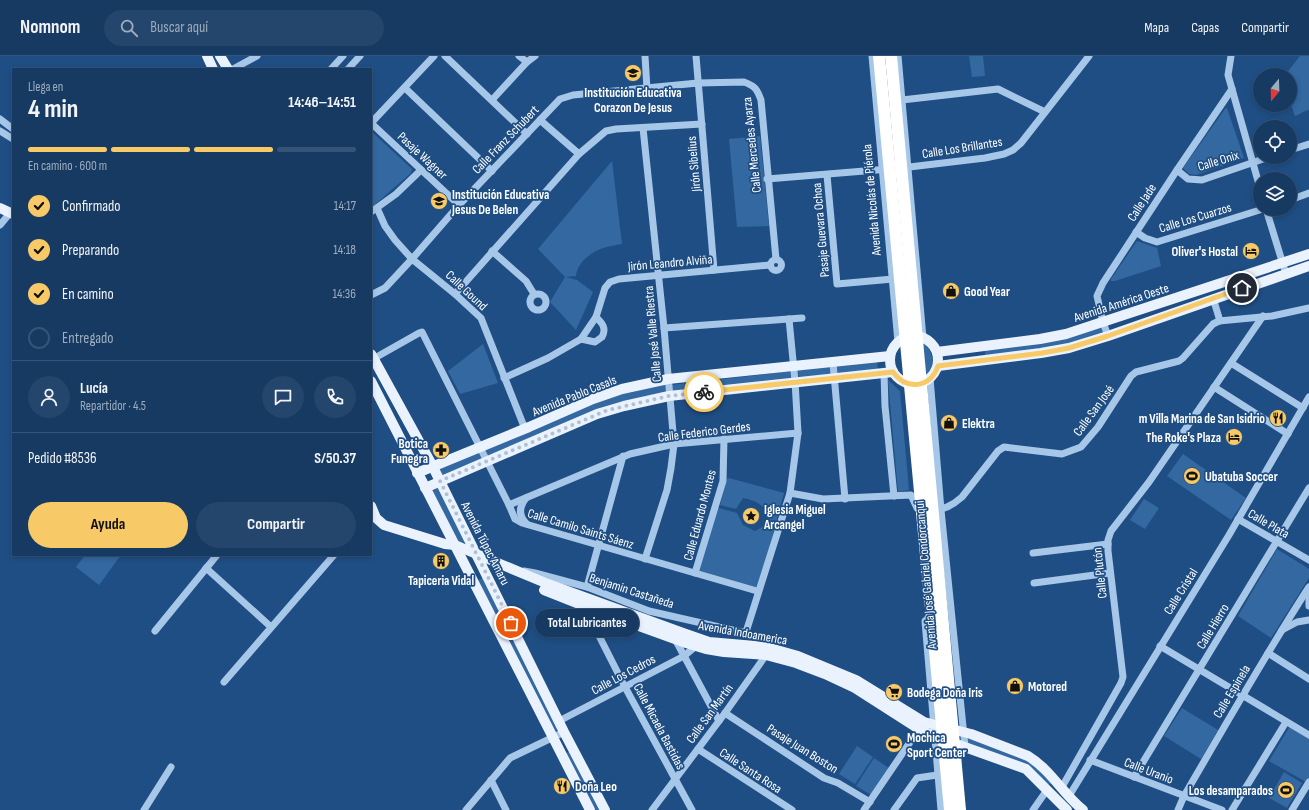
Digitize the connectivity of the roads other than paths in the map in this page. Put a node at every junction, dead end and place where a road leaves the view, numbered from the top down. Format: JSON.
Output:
{"nodes":[{"id":1,"x":207,"y":56,"type":"edge"},
{"id":2,"x":220,"y":56,"type":"edge"},
{"id":3,"x":257,"y":56,"type":"edge"},
{"id":4,"x":343,"y":56,"type":"edge"},
{"id":5,"x":360,"y":56,"type":"edge"},
{"id":6,"x":434,"y":56,"type":"edge"},
{"id":7,"x":445,"y":56,"type":"edge"},
{"id":8,"x":519,"y":56,"type":"edge"},
{"id":9,"x":535,"y":56,"type":"edge"},
{"id":10,"x":645,"y":56,"type":"edge"},
{"id":11,"x":696,"y":56,"type":"edge"},
{"id":12,"x":872,"y":56,"type":"edge"},
{"id":13,"x":879,"y":56,"type":"edge"},
{"id":14,"x":891,"y":56,"type":"edge"},
{"id":15,"x":898,"y":56,"type":"edge"},
{"id":16,"x":1089,"y":56,"type":"edge"},
{"id":17,"x":1231,"y":56,"type":"edge"},
{"id":18,"x":526,"y":62,"type":"junction"},
{"id":19,"x":213,"y":68,"type":"edge"},
{"id":20,"x":227,"y":68,"type":"edge"},
{"id":21,"x":235,"y":68,"type":"edge"},
{"id":22,"x":332,"y":68,"type":"edge"},
{"id":23,"x":349,"y":68,"type":"edge"},
{"id":24,"x":896,"y":70,"type":"junction"},
{"id":25,"x":698,"y":84,"type":"junction"},
{"id":26,"x":404,"y":88,"type":"junction"},
{"id":27,"x":647,"y":89,"type":"junction"},
{"id":28,"x":1232,"y":89,"type":"junction"},
{"id":29,"x":492,"y":100,"type":"junction"},
{"id":30,"x":902,"y":100,"type":"junction"},
{"id":31,"x":1045,"y":112,"type":"junction"},
{"id":32,"x":540,"y":120,"type":"junction"},
{"id":33,"x":1,"y":121,"type":"edge"},
{"id":34,"x":372,"y":122,"type":"edge"},
{"id":35,"x":372,"y":124,"type":"edge"},
{"id":36,"x":702,"y":124,"type":"junction"},
{"id":37,"x":12,"y":128,"type":"edge"},
{"id":38,"x":643,"y":128,"type":"junction"},
{"id":39,"x":0,"y":130,"type":"edge"},
{"id":40,"x":527,"y":134,"type":"junction"},
{"id":41,"x":12,"y":138,"type":"edge"},
{"id":42,"x":1309,"y":144,"type":"edge"},
{"id":43,"x":1297,"y":148,"type":"edge"},
{"id":44,"x":579,"y":154,"type":"junction"},
{"id":45,"x":1253,"y":162,"type":"joint"},
{"id":46,"x":895,"y":169,"type":"junction"},
{"id":47,"x":421,"y":170,"type":"junction"},
{"id":48,"x":1177,"y":170,"type":"junction"},
{"id":49,"x":492,"y":171,"type":"junction"},
{"id":50,"x":827,"y":174,"type":"junction"},
{"id":51,"x":768,"y":179,"type":"junction"},
{"id":52,"x":1309,"y":193,"type":"edge"},
{"id":53,"x":1297,"y":197,"type":"edge"},
{"id":54,"x":459,"y":205,"type":"junction"},
{"id":55,"x":0,"y":208,"type":"edge"},
{"id":56,"x":374,"y":210,"type":"edge"},
{"id":57,"x":1253,"y":212,"type":"edge"},
{"id":58,"x":11,"y":213,"type":"edge"},
{"id":59,"x":1268,"y":216,"type":"edge"},
{"id":60,"x":0,"y":225,"type":"edge"},
{"id":61,"x":1136,"y":232,"type":"junction"},
{"id":62,"x":492,"y":251,"type":"junction"},
{"id":63,"x":1309,"y":254,"type":"edge"},
{"id":64,"x":412,"y":259,"type":"junction"},
{"id":65,"x":776,"y":259,"type":"junction"},
{"id":66,"x":1283,"y":262,"type":"junction"},
{"id":67,"x":770,"y":265,"type":"junction"},
{"id":68,"x":1309,"y":266,"type":"edge"},
{"id":69,"x":714,"y":270,"type":"junction"},
{"id":70,"x":1286,"y":274,"type":"junction"},
{"id":71,"x":658,"y":275,"type":"junction"},
{"id":72,"x":896,"y":285,"type":"junction"},
{"id":73,"x":372,"y":294,"type":"edge"},
{"id":74,"x":455,"y":294,"type":"junction"},
{"id":75,"x":534,"y":294,"type":"dead end"},
{"id":76,"x":1213,"y":298,"type":"junction"},
{"id":77,"x":1309,"y":308,"type":"edge"},
{"id":78,"x":1263,"y":316,"type":"junction"},
{"id":79,"x":596,"y":317,"type":"junction"},
{"id":80,"x":802,"y":318,"type":"dead end"},
{"id":81,"x":789,"y":319,"type":"junction"},
{"id":82,"x":1220,"y":321,"type":"junction"},
{"id":83,"x":1103,"y":322,"type":"junction"},
{"id":84,"x":664,"y":328,"type":"junction"},
{"id":85,"x":1108,"y":336,"type":"junction"},
{"id":86,"x":581,"y":339,"type":"junction"},
{"id":87,"x":911,"y":339,"type":"junction"},
{"id":88,"x":981,"y":346,"type":"junction"},
{"id":89,"x":937,"y":352,"type":"junction"},
{"id":90,"x":890,"y":356,"type":"junction"},
{"id":91,"x":372,"y":357,"type":"edge"},
{"id":92,"x":983,"y":360,"type":"junction"},
{"id":93,"x":833,"y":363,"type":"junction"},
{"id":94,"x":1231,"y":363,"type":"junction"},
{"id":95,"x":938,"y":366,"type":"junction"},
{"id":96,"x":794,"y":367,"type":"junction"},
{"id":97,"x":889,"y":372,"type":"junction"},
{"id":98,"x":834,"y":377,"type":"junction"},
{"id":99,"x":504,"y":378,"type":"junction"},
{"id":100,"x":668,"y":379,"type":"junction"},
{"id":101,"x":795,"y":382,"type":"junction"},
{"id":102,"x":920,"y":382,"type":"junction"},
{"id":103,"x":372,"y":383,"type":"edge"},
{"id":104,"x":1214,"y":387,"type":"junction"},
{"id":105,"x":669,"y":396,"type":"junction"},
{"id":106,"x":1309,"y":397,"type":"edge"},
{"id":107,"x":1302,"y":409,"type":"junction"},
{"id":108,"x":1309,"y":414,"type":"edge"},
{"id":109,"x":525,"y":429,"type":"junction"},
{"id":110,"x":798,"y":433,"type":"junction"},
{"id":111,"x":1288,"y":434,"type":"junction"},
{"id":112,"x":724,"y":439,"type":"junction"},
{"id":113,"x":674,"y":444,"type":"junction"},
{"id":114,"x":480,"y":447,"type":"junction"},
{"id":115,"x":623,"y":456,"type":"junction"},
{"id":116,"x":487,"y":462,"type":"junction"},
{"id":117,"x":607,"y":464,"type":"junction"},
{"id":118,"x":432,"y":466,"type":"junction"},
{"id":119,"x":417,"y":472,"type":"junction"},
{"id":120,"x":618,"y":472,"type":"junction"},
{"id":121,"x":440,"y":481,"type":"junction"},
{"id":122,"x":425,"y":488,"type":"junction"},
{"id":123,"x":1309,"y":488,"type":"edge"},
{"id":124,"x":790,"y":493,"type":"junction"},
{"id":125,"x":894,"y":496,"type":"junction"},
{"id":126,"x":526,"y":498,"type":"junction"},
{"id":127,"x":845,"y":499,"type":"junction"},
{"id":128,"x":509,"y":506,"type":"junction"},
{"id":129,"x":932,"y":510,"type":"junction"},
{"id":130,"x":372,"y":512,"type":"edge"},
{"id":131,"x":1238,"y":519,"type":"junction"},
{"id":132,"x":528,"y":526,"type":"junction"},
{"id":133,"x":1277,"y":542,"type":"junction"},
{"id":134,"x":1108,"y":544,"type":"junction"},
{"id":135,"x":598,"y":546,"type":"junction"},
{"id":136,"x":453,"y":548,"type":"junction"},
{"id":137,"x":1033,"y":553,"type":"dead end"},
{"id":138,"x":477,"y":555,"type":"junction"},
{"id":139,"x":216,"y":556,"type":"edge"},
{"id":140,"x":333,"y":556,"type":"edge"},
{"id":141,"x":646,"y":559,"type":"junction"},
{"id":142,"x":1309,"y":560,"type":"edge"},
{"id":143,"x":482,"y":564,"type":"junction"},
{"id":144,"x":206,"y":568,"type":"junction"},
{"id":145,"x":512,"y":570,"type":"junction"},
{"id":146,"x":1110,"y":573,"type":"junction"},
{"id":147,"x":695,"y":574,"type":"junction"},
{"id":148,"x":1034,"y":583,"type":"dead end"},
{"id":149,"x":587,"y":587,"type":"junction"},
{"id":150,"x":1309,"y":588,"type":"edge"},
{"id":151,"x":758,"y":591,"type":"junction"},
{"id":152,"x":1309,"y":606,"type":"edge"},
{"id":153,"x":592,"y":609,"type":"junction"},
{"id":154,"x":1309,"y":620,"type":"edge"},
{"id":155,"x":511,"y":623,"type":"junction"},
{"id":156,"x":271,"y":627,"type":"junction"},
{"id":157,"x":498,"y":629,"type":"junction"},
{"id":158,"x":1281,"y":630,"type":"junction"},
{"id":159,"x":155,"y":631,"type":"dead end"},
{"id":160,"x":675,"y":639,"type":"junction"},
{"id":161,"x":696,"y":646,"type":"junction"},
{"id":162,"x":1160,"y":646,"type":"junction"},
{"id":163,"x":766,"y":651,"type":"junction"},
{"id":164,"x":1268,"y":653,"type":"junction"},
{"id":165,"x":684,"y":656,"type":"junction"},
{"id":166,"x":1200,"y":670,"type":"junction"},
{"id":167,"x":1309,"y":679,"type":"edge"},
{"id":168,"x":224,"y":682,"type":"dead end"},
{"id":169,"x":625,"y":687,"type":"junction"},
{"id":170,"x":1242,"y":696,"type":"junction"},
{"id":171,"x":725,"y":713,"type":"junction"},
{"id":172,"x":559,"y":721,"type":"junction"},
{"id":173,"x":719,"y":721,"type":"junction"},
{"id":174,"x":1286,"y":722,"type":"junction"},
{"id":175,"x":939,"y":728,"type":"junction"},
{"id":176,"x":564,"y":732,"type":"junction"},
{"id":177,"x":1309,"y":735,"type":"edge"},
{"id":178,"x":553,"y":737,"type":"junction"},
{"id":179,"x":949,"y":742,"type":"junction"},
{"id":180,"x":698,"y":749,"type":"junction"},
{"id":181,"x":1090,"y":760,"type":"junction"},
{"id":182,"x":171,"y":767,"type":"dead end"},
{"id":183,"x":1070,"y":774,"type":"junction"},
{"id":184,"x":937,"y":775,"type":"junction"},
{"id":185,"x":1134,"y":776,"type":"junction"},
{"id":186,"x":675,"y":779,"type":"junction"},
{"id":187,"x":491,"y":780,"type":"junction"},
{"id":188,"x":1079,"y":780,"type":"junction"},
{"id":189,"x":1309,"y":782,"type":"edge"},
{"id":190,"x":1062,"y":788,"type":"junction"},
{"id":191,"x":1047,"y":790,"type":"junction"},
{"id":192,"x":1069,"y":796,"type":"junction"},
{"id":193,"x":1184,"y":796,"type":"junction"},
{"id":194,"x":870,"y":802,"type":"junction"},
{"id":195,"x":144,"y":810,"type":"edge"},
{"id":196,"x":466,"y":810,"type":"edge"},
{"id":197,"x":506,"y":810,"type":"edge"},
{"id":198,"x":590,"y":810,"type":"edge"},
{"id":199,"x":605,"y":810,"type":"edge"},
{"id":200,"x":652,"y":810,"type":"edge"},
{"id":201,"x":692,"y":810,"type":"edge"},
{"id":202,"x":792,"y":810,"type":"edge"},
{"id":203,"x":864,"y":810,"type":"edge"},
{"id":204,"x":894,"y":810,"type":"edge"},
{"id":205,"x":941,"y":810,"type":"edge"},
{"id":206,"x":950,"y":810,"type":"edge"},
{"id":207,"x":960,"y":810,"type":"edge"},
{"id":208,"x":1033,"y":810,"type":"edge"},
{"id":209,"x":1067,"y":810,"type":"edge"},
{"id":210,"x":1083,"y":810,"type":"edge"},
{"id":211,"x":1178,"y":810,"type":"edge"},
{"id":212,"x":1222,"y":810,"type":"edge"},
{"id":213,"x":1232,"y":810,"type":"edge"},
{"id":214,"x":1292,"y":810,"type":"edge"}],
"edges":[{"from":1,"to":19,"type":"main road"},
{"from":2,"to":20,"type":"main road"},
{"from":3,"to":21,"type":"street"},
{"from":4,"to":22,"type":"street"},
{"from":5,"to":23,"type":"street"},
{"from":6,"to":26,"type":"street"},
{"from":7,"to":29,"type":"street"},
{"from":8,"to":18,"type":"street"},
{"from":9,"to":18,"type":"street"},
{"from":10,"to":27,"type":"street"},
{"from":11,"to":25,"type":"street","name":"Jirón Sibelius"},
{"from":12,"to":46,"type":"street","name":"Avenida Nicolás de Piérola"},
{"from":13,"to":46,"type":"highway","name":"Avenida Nicolás de Piérola"},
{"from":14,"to":24,"type":"highway","name":"Avenida Nicolás de Piérola"},
{"from":15,"to":24,"type":"street","name":"Avenida Nicolás de Piérola"},
{"from":16,"to":31,"type":"street","name":"Calle Los Brillantes"},
{"from":17,"to":28,"type":"street"},
{"from":18,"to":29,"type":"street"},
{"from":24,"to":30,"type":"street","name":"Avenida Nicolás de Piérola"},
{"from":24,"to":46,"type":"highway","name":"Avenida Nicolás de Piérola"},
{"from":25,"to":27,"type":"street","name":"Calle Franz Schubert"},
{"from":25,"to":36,"type":"street","name":"Jirón Sibelius"},
{"from":25,"to":51,"type":"street","name":"Calle Mercedes Ayarza"},
{"from":26,"to":34,"type":"street"},
{"from":26,"to":49,"type":"street"},
{"from":27,"to":32,"type":"street","name":"Calle Franz Schubert"},
{"from":28,"to":45,"type":"street"},
{"from":28,"to":48,"type":"street","name":"Calle Jade"},
{"from":29,"to":40,"type":"street"},
{"from":30,"to":31,"type":"street"},
{"from":30,"to":46,"type":"street","name":"Avenida Nicolás de Piérola"},
{"from":31,"to":46,"type":"street","name":"Calle Los Brillantes"},
{"from":32,"to":40,"type":"street","name":"Calle Franz Schubert"},
{"from":32,"to":44,"type":"street"},
{"from":33,"to":37,"type":"street"},
{"from":35,"to":47,"type":"street","name":"Pasaje Wagner"},
{"from":36,"to":38,"type":"street"},
{"from":36,"to":69,"type":"street","name":"Jirón Sibelius"},
{"from":38,"to":44,"type":"street"},
{"from":38,"to":71,"type":"street","name":"Calle José Valle Riestra"},
{"from":39,"to":41,"type":"street"},
{"from":40,"to":49,"type":"street","name":"Calle Franz Schubert"},
{"from":42,"to":43,"type":"street"},
{"from":44,"to":62,"type":"street"},
{"from":45,"to":48,"type":"street","name":"Calle Onix"},
{"from":46,"to":50,"type":"street","name":"Calle Los Brillantes"},
{"from":46,"to":72,"type":"highway","name":"Avenida Nicolás de Piérola"},
{"from":46,"to":87,"type":"highway","name":"Avenida Nicolás de Piérola"},
{"from":47,"to":54,"type":"street","name":"Pasaje Wagner"},
{"from":47,"to":56,"type":"street"},
{"from":48,"to":61,"type":"street","name":"Calle Jade"},
{"from":49,"to":54,"type":"street","name":"Calle Franz Schubert"},
{"from":50,"to":51,"type":"street","name":"Calle Los Brillantes"},
{"from":50,"to":72,"type":"street","name":"Pasaje Guevara Ochoa"},
{"from":51,"to":65,"type":"street","name":"Calle Mercedes Ayarza"},
{"from":52,"to":53,"type":"street"},
{"from":54,"to":64,"type":"street","name":"Calle Franz Schubert"},
{"from":55,"to":58,"type":"main road"},
{"from":56,"to":64,"type":"street","name":"Calle Gound"},
{"from":57,"to":61,"type":"street","name":"Calle Los Cuarzos"},
{"from":58,"to":60,"type":"street"},
{"from":59,"to":66,"type":"street"},
{"from":61,"to":83,"type":"street","name":"Calle Jade"},
{"from":62,"to":74,"type":"street"},
{"from":62,"to":75,"type":"street"},
{"from":63,"to":66,"type":"main road","name":"Avenida América Oeste"},
{"from":64,"to":73,"type":"street","name":"Calle Franz Schubert"},
{"from":64,"to":74,"type":"street","name":"Calle Gound"},
{"from":65,"to":67,"type":"street"},
{"from":65,"to":67,"type":"street"},
{"from":66,"to":70,"type":"street"},
{"from":66,"to":83,"type":"main road","name":"Avenida América Oeste"},
{"from":67,"to":69,"type":"street","name":"Jirón Leandro Alviña"},
{"from":68,"to":70,"type":"main road","name":"Avenida América Oeste"},
{"from":69,"to":71,"type":"street","name":"Jirón Leandro Alviña"},
{"from":70,"to":76,"type":"main road","name":"Avenida América Oeste"},
{"from":71,"to":79,"type":"street","name":"Jirón Leandro Alviña"},
{"from":71,"to":84,"type":"street","name":"Calle José Valle Riestra"},
{"from":72,"to":87,"type":"highway","name":"Avenida Nicolás de Piérola"},
{"from":74,"to":99,"type":"street","name":"Calle Gound"},
{"from":76,"to":82,"type":"street"},
{"from":76,"to":85,"type":"main road","name":"Avenida América Oeste"},
{"from":77,"to":78,"type":"street"},
{"from":78,"to":82,"type":"street"},
{"from":78,"to":94,"type":"street","name":"Calle Plutón"},
{"from":79,"to":86,"type":"street","name":"Jirón Leandro Alviña"},
{"from":79,"to":86,"type":"street","name":"Jirón Leandro Alviña"},
{"from":80,"to":81,"type":"street"},
{"from":81,"to":84,"type":"street"},
{"from":81,"to":96,"type":"street"},
{"from":82,"to":129,"type":"street","name":"Calle San José"},
{"from":83,"to":85,"type":"street","name":"Calle Jade"},
{"from":83,"to":88,"type":"main road","name":"Avenida América Oeste"},
{"from":84,"to":100,"type":"street","name":"Calle José Valle Riestra"},
{"from":85,"to":92,"type":"main road","name":"Avenida América Oeste"},
{"from":86,"to":99,"type":"street","name":"Jirón Leandro Alviña"},
{"from":87,"to":89,"type":"main road"},
{"from":87,"to":90,"type":"main road"},
{"from":87,"to":102,"type":"highway","name":"Avenida José Gabriel Condorcanqui"},
{"from":88,"to":89,"type":"main road","name":"Avenida América Oeste"},
{"from":88,"to":92,"type":"main road"},
{"from":89,"to":95,"type":"main road"},
{"from":90,"to":93,"type":"main road","name":"Avenida Pablo Casals"},
{"from":90,"to":97,"type":"main road"},
{"from":91,"to":114,"type":"street","name":"Calle Camilo Saints Sáenz"},
{"from":91,"to":118,"type":"main road","name":"Avenida Túpac Amaru"},
{"from":92,"to":95,"type":"main road","name":"Avenida América Oeste"},
{"from":93,"to":96,"type":"main road","name":"Avenida Pablo Casals"},
{"from":93,"to":98,"type":"street"},
{"from":94,"to":104,"type":"street","name":"Calle Plutón"},
{"from":94,"to":107,"type":"street"},
{"from":95,"to":102,"type":"main road"},
{"from":96,"to":100,"type":"main road","name":"Avenida Pablo Casals"},
{"from":96,"to":101,"type":"street"},
{"from":97,"to":98,"type":"main road","name":"Avenida Pablo Casals"},
{"from":97,"to":102,"type":"main road"},
{"from":97,"to":125,"type":"street"},
{"from":98,"to":101,"type":"main road","name":"Avenida Pablo Casals"},
{"from":98,"to":127,"type":"street"},
{"from":99,"to":109,"type":"street","name":"Calle Gound"},
{"from":100,"to":105,"type":"street","name":"Calle José Valle Riestra"},
{"from":100,"to":109,"type":"main road","name":"Avenida Pablo Casals"},
{"from":101,"to":105,"type":"main road","name":"Avenida Pablo Casals"},
{"from":101,"to":110,"type":"street"},
{"from":102,"to":129,"type":"highway","name":"Avenida José Gabriel Condorcanqui"},
{"from":102,"to":129,"type":"street","name":"Avenida José Gabriel Condorcanqui"},
{"from":103,"to":119,"type":"main road"},
{"from":104,"to":111,"type":"street"},
{"from":104,"to":134,"type":"street","name":"Calle Plutón"},
{"from":105,"to":113,"type":"street","name":"Calle José Valle Riestra"},
{"from":105,"to":116,"type":"main road","name":"Avenida Pablo Casals"},
{"from":106,"to":107,"type":"street","name":"Calle Cristal"},
{"from":107,"to":108,"type":"street"},
{"from":107,"to":111,"type":"street","name":"Calle Cristal"},
{"from":109,"to":114,"type":"main road","name":"Avenida Pablo Casals"},
{"from":110,"to":112,"type":"street","name":"Calle Federico Gerdes"},
{"from":110,"to":124,"type":"street"},
{"from":111,"to":131,"type":"street","name":"Calle Cristal"},
{"from":112,"to":113,"type":"street","name":"Calle Federico Gerdes"},
{"from":112,"to":147,"type":"street","name":"Calle Eduardo Montes"},
{"from":113,"to":115,"type":"street","name":"Calle Federico Gerdes"},
{"from":113,"to":141,"type":"street","name":"Calle José Valle Riestra"},
{"from":114,"to":116,"type":"street","name":"Calle Camilo Saints Sáenz"},
{"from":114,"to":118,"type":"main road","name":"Avenida Pablo Casals"},
{"from":115,"to":117,"type":"street","name":"Calle Federico Gerdes"},
{"from":115,"to":120,"type":"street"},
{"from":116,"to":121,"type":"main road","name":"Avenida Pablo Casals"},
{"from":116,"to":128,"type":"street","name":"Calle Camilo Saints Sáenz"},
{"from":117,"to":120,"type":"street"},
{"from":117,"to":126,"type":"street","name":"Calle Federico Gerdes"},
{"from":118,"to":119,"type":"main road","name":"Avenida Pablo Casals"},
{"from":118,"to":121,"type":"main road","name":"Avenida Túpac Amaru"},
{"from":119,"to":122,"type":"main road"},
{"from":120,"to":135,"type":"street"},
{"from":121,"to":122,"type":"main road","name":"Avenida Pablo Casals"},
{"from":121,"to":138,"type":"main road","name":"Avenida Túpac Amaru"},
{"from":122,"to":136,"type":"main road"},
{"from":123,"to":133,"type":"street","name":"Calle Hierro"},
{"from":124,"to":127,"type":"street"},
{"from":124,"to":151,"type":"street"},
{"from":125,"to":127,"type":"street"},
{"from":125,"to":129,"type":"street"},
{"from":126,"to":128,"type":"street","name":"Calle Federico Gerdes"},
{"from":126,"to":132,"type":"street"},
{"from":128,"to":132,"type":"street","name":"Calle Camilo Saints Sáenz"},
{"from":129,"to":175,"type":"highway","name":"Avenida José Gabriel Condorcanqui"},
{"from":129,"to":175,"type":"highway","name":"Avenida José Gabriel Condorcanqui"},
{"from":130,"to":136,"type":"main road"},
{"from":131,"to":133,"type":"street","name":"Calle Plata"},
{"from":131,"to":162,"type":"street","name":"Calle Cristal"},
{"from":132,"to":135,"type":"street","name":"Calle Camilo Saints Sáenz"},
{"from":133,"to":142,"type":"street","name":"Calle Plata"},
{"from":133,"to":166,"type":"street","name":"Calle Hierro"},
{"from":134,"to":137,"type":"street"},
{"from":134,"to":146,"type":"street","name":"Calle Plutón"},
{"from":135,"to":141,"type":"street","name":"Calle Camilo Saints Sáenz"},
{"from":135,"to":149,"type":"street"},
{"from":136,"to":138,"type":"main road","name":"Avenida Indoamerica"},
{"from":136,"to":143,"type":"main road","name":"Avenida Indoamerica"},
{"from":136,"to":157,"type":"main road"},
{"from":138,"to":143,"type":"main road","name":"Avenida Túpac Amaru"},
{"from":138,"to":145,"type":"main road","name":"Avenida Indoamerica"},
{"from":139,"to":144,"type":"street"},
{"from":140,"to":156,"type":"street"},
{"from":141,"to":147,"type":"street","name":"Calle Camilo Saints Sáenz"},
{"from":143,"to":153,"type":"main road","name":"Avenida Indoamerica"},
{"from":143,"to":155,"type":"main road","name":"Avenida Túpac Amaru"},
{"from":144,"to":156,"type":"street"},
{"from":144,"to":159,"type":"street"},
{"from":145,"to":149,"type":"street","name":"Benjamin Castañeda"},
{"from":145,"to":163,"type":"main road","name":"Avenida Indoamerica"},
{"from":146,"to":148,"type":"street"},
{"from":146,"to":183,"type":"street","name":"Calle Plutón"},
{"from":147,"to":151,"type":"street","name":"Calle Camilo Saints Sáenz"},
{"from":149,"to":151,"type":"street","name":"Benjamin Castañeda"},
{"from":150,"to":152,"type":"street"},
{"from":150,"to":158,"type":"street","name":"Calle Espinela"},
{"from":153,"to":160,"type":"main road","name":"Avenida Indoamerica"},
{"from":153,"to":169,"type":"street","name":"Calle Micaela Bastidas"},
{"from":154,"to":158,"type":"street"},
{"from":155,"to":157,"type":"main road"},
{"from":155,"to":172,"type":"main road","name":"Avenida Túpac Amaru"},
{"from":156,"to":168,"type":"street"},
{"from":157,"to":178,"type":"main road"},
{"from":158,"to":164,"type":"street","name":"Calle Espinela"},
{"from":160,"to":161,"type":"main road","name":"Avenida Indoamerica"},
{"from":160,"to":165,"type":"street"},
{"from":161,"to":163,"type":"main road","name":"Avenida Indoamerica"},
{"from":161,"to":165,"type":"street","name":"Calle Los Cedros"},
{"from":162,"to":166,"type":"street"},
{"from":162,"to":181,"type":"street","name":"Calle Cristal"},
{"from":163,"to":171,"type":"street","name":"Calle San Martín"},
{"from":163,"to":175,"type":"main road","name":"Avenida Indoamerica"},
{"from":164,"to":167,"type":"street"},
{"from":164,"to":170,"type":"street","name":"Calle Espinela"},
{"from":165,"to":169,"type":"street","name":"Calle Los Cedros"},
{"from":165,"to":173,"type":"street"},
{"from":166,"to":170,"type":"street"},
{"from":166,"to":185,"type":"street","name":"Calle Hierro"},
{"from":169,"to":172,"type":"street","name":"Calle Los Cedros"},
{"from":169,"to":186,"type":"street","name":"Calle Micaela Bastidas"},
{"from":170,"to":174,"type":"street"},
{"from":170,"to":193,"type":"street","name":"Calle Espinela"},
{"from":171,"to":173,"type":"street","name":"Calle San Martín"},
{"from":171,"to":194,"type":"street","name":"Pasaje Juan Boston"},
{"from":172,"to":176,"type":"main road","name":"Avenida Túpac Amaru"},
{"from":173,"to":180,"type":"street","name":"Calle San Martín"},
{"from":174,"to":177,"type":"street"},
{"from":174,"to":213,"type":"street"},
{"from":175,"to":179,"type":"highway","name":"Avenida José Gabriel Condorcanqui"},
{"from":175,"to":179,"type":"main road","name":"Avenida Indoamerica"},
{"from":175,"to":179,"type":"street"},
{"from":175,"to":190,"type":"main road"},
{"from":175,"to":194,"type":"street"},
{"from":176,"to":178,"type":"street"},
{"from":176,"to":199,"type":"main road","name":"Avenida Túpac Amaru"},
{"from":178,"to":187,"type":"street"},
{"from":178,"to":198,"type":"main road"},
{"from":179,"to":184,"type":"street"},
{"from":179,"to":191,"type":"main road","name":"Avenida Indoamerica"},
{"from":179,"to":206,"type":"highway","name":"Avenida José Gabriel Condorcanqui"},
{"from":179,"to":207,"type":"highway","name":"Avenida José Gabriel Condorcanqui"},
{"from":180,"to":186,"type":"street","name":"Calle San Martín"},
{"from":180,"to":202,"type":"street","name":"Calle Santa Rosa"},
{"from":181,"to":185,"type":"street","name":"Calle Uranio"},
{"from":181,"to":188,"type":"street","name":"Calle Cristal"},
{"from":182,"to":195,"type":"street"},
{"from":183,"to":188,"type":"street"},
{"from":183,"to":190,"type":"street","name":"Calle Plutón"},
{"from":184,"to":204,"type":"street"},
{"from":184,"to":205,"type":"street"},
{"from":185,"to":193,"type":"street","name":"Calle Uranio"},
{"from":186,"to":200,"type":"street","name":"Calle San Martín"},
{"from":186,"to":201,"type":"street","name":"Calle Micaela Bastidas"},
{"from":187,"to":196,"type":"street"},
{"from":187,"to":197,"type":"street"},
{"from":188,"to":192,"type":"street","name":"Calle Cristal"},
{"from":189,"to":214,"type":"street"},
{"from":190,"to":192,"type":"main road"},
{"from":191,"to":208,"type":"street"},
{"from":191,"to":209,"type":"main road","name":"Avenida Indoamerica"},
{"from":192,"to":210,"type":"main road"},
{"from":193,"to":211,"type":"street","name":"Calle Espinela"},
{"from":193,"to":212,"type":"street","name":"Calle Uranio"},
{"from":194,"to":203,"type":"street"}]}
